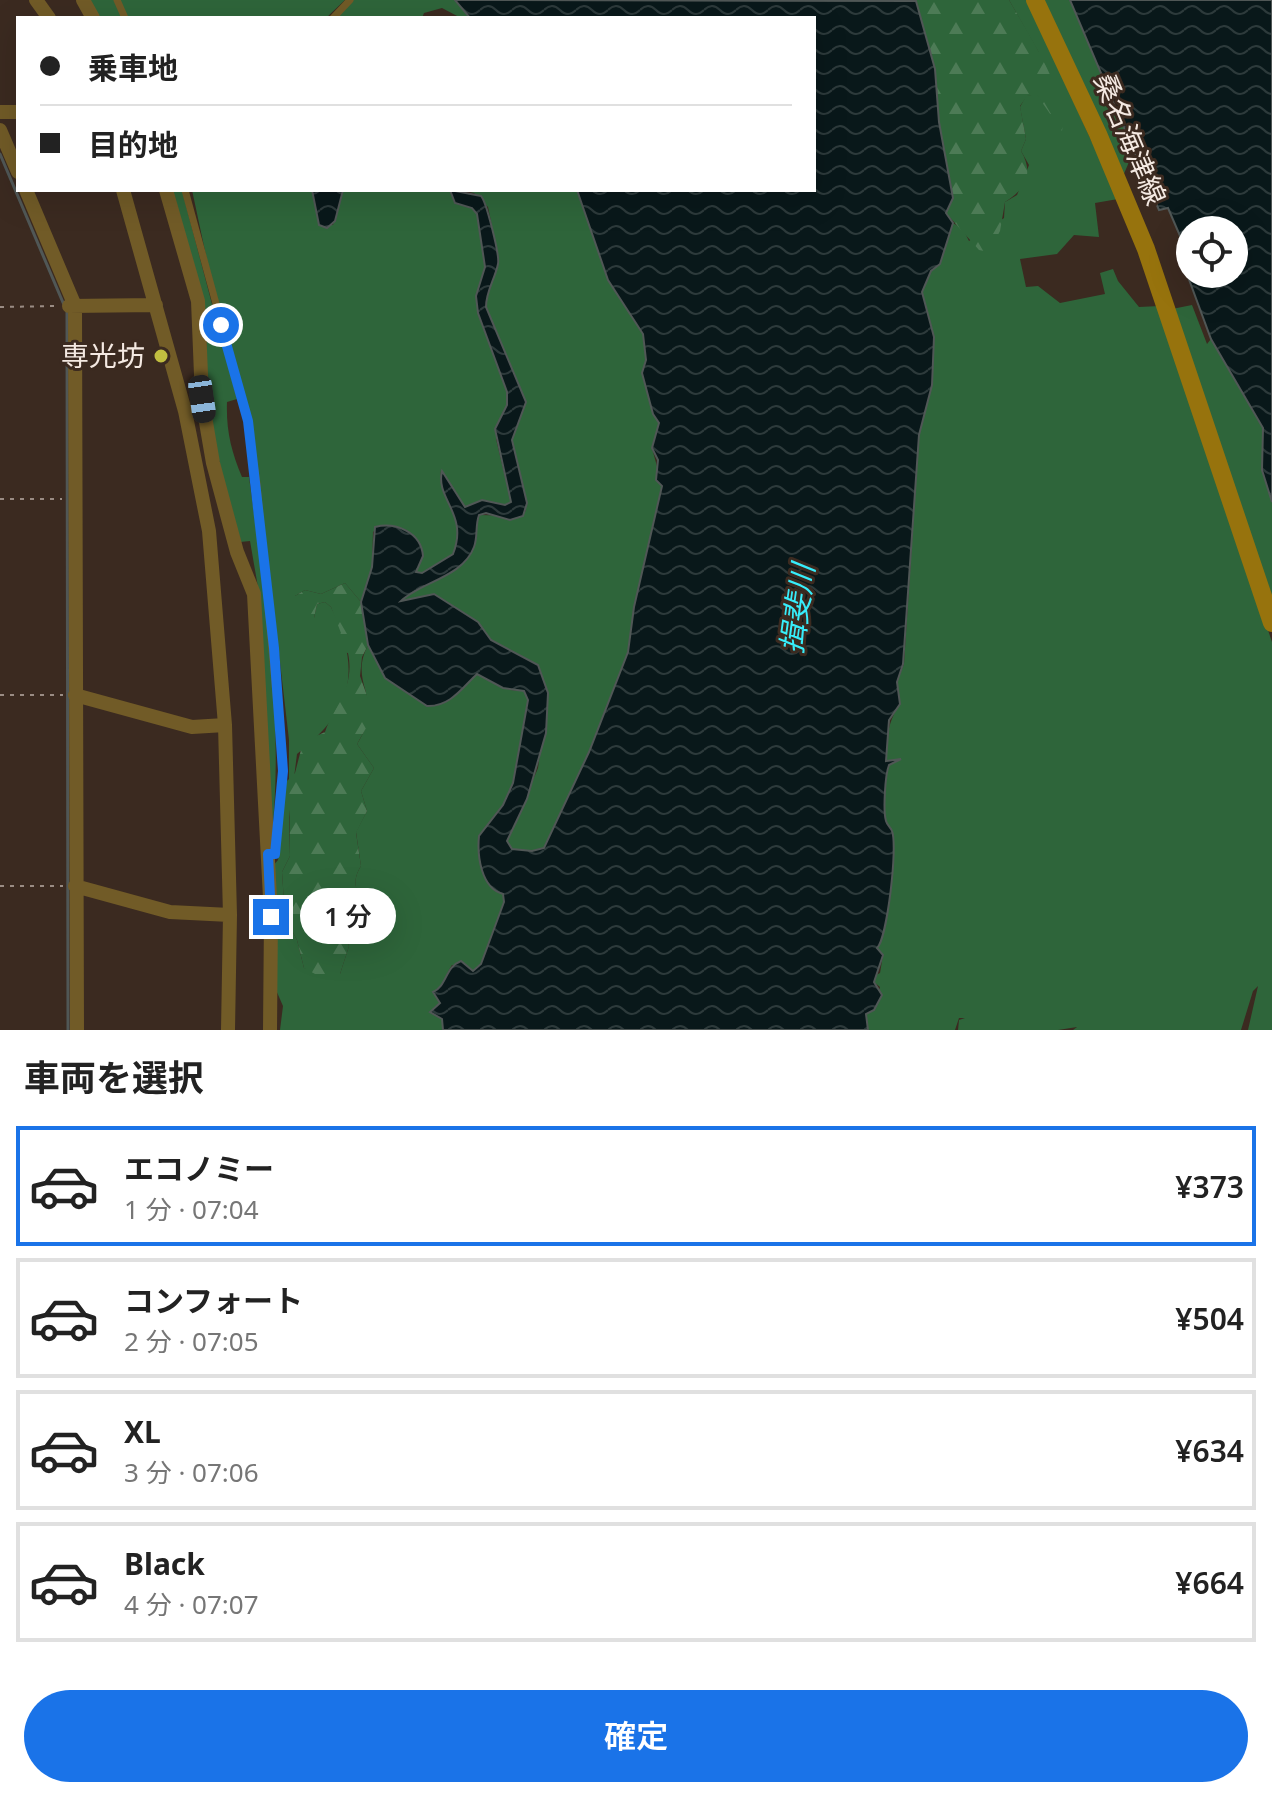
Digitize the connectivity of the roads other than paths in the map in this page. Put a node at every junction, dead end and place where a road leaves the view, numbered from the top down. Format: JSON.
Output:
{"nodes":[{"id":1,"x":350,"y":0,"type":"edge"},
{"id":2,"x":1035,"y":0,"type":"edge"},
{"id":3,"x":335,"y":16,"type":"edge"},
{"id":4,"x":0,"y":130,"type":"edge"},
{"id":5,"x":16,"y":167,"type":"edge"},
{"id":6,"x":27,"y":192,"type":"edge"},
{"id":7,"x":124,"y":192,"type":"edge"},
{"id":8,"x":167,"y":192,"type":"edge"},
{"id":9,"x":186,"y":192,"type":"edge"},
{"id":10,"x":156,"y":305,"type":"junction"},
{"id":11,"x":68,"y":306,"type":"junction"},
{"id":12,"x":1272,"y":623,"type":"edge"},
{"id":13,"x":68,"y":695,"type":"junction"},
{"id":14,"x":225,"y":725,"type":"junction"},
{"id":15,"x":268,"y":854,"type":"junction"},
{"id":16,"x":69,"y":886,"type":"junction"},
{"id":17,"x":230,"y":915,"type":"junction"},
{"id":18,"x":77,"y":1030,"type":"edge"},
{"id":19,"x":228,"y":1030,"type":"edge"},
{"id":20,"x":270,"y":1030,"type":"edge"}],
"edges":[{"from":1,"to":3,"type":"lane"},
{"from":2,"to":12,"type":"main road","name":"桑名海津線"},
{"from":4,"to":5,"type":"street"},
{"from":6,"to":11,"type":"street"},
{"from":7,"to":10,"type":"street"},
{"from":8,"to":15,"type":"street"},
{"from":9,"to":15,"type":"lane"},
{"from":10,"to":11,"type":"street"},
{"from":10,"to":14,"type":"street"},
{"from":11,"to":13,"type":"street"},
{"from":13,"to":14,"type":"street"},
{"from":13,"to":16,"type":"street"},
{"from":14,"to":17,"type":"street"},
{"from":15,"to":20,"type":"street"},
{"from":16,"to":17,"type":"street"},
{"from":16,"to":18,"type":"street"},
{"from":17,"to":19,"type":"street"}]}
